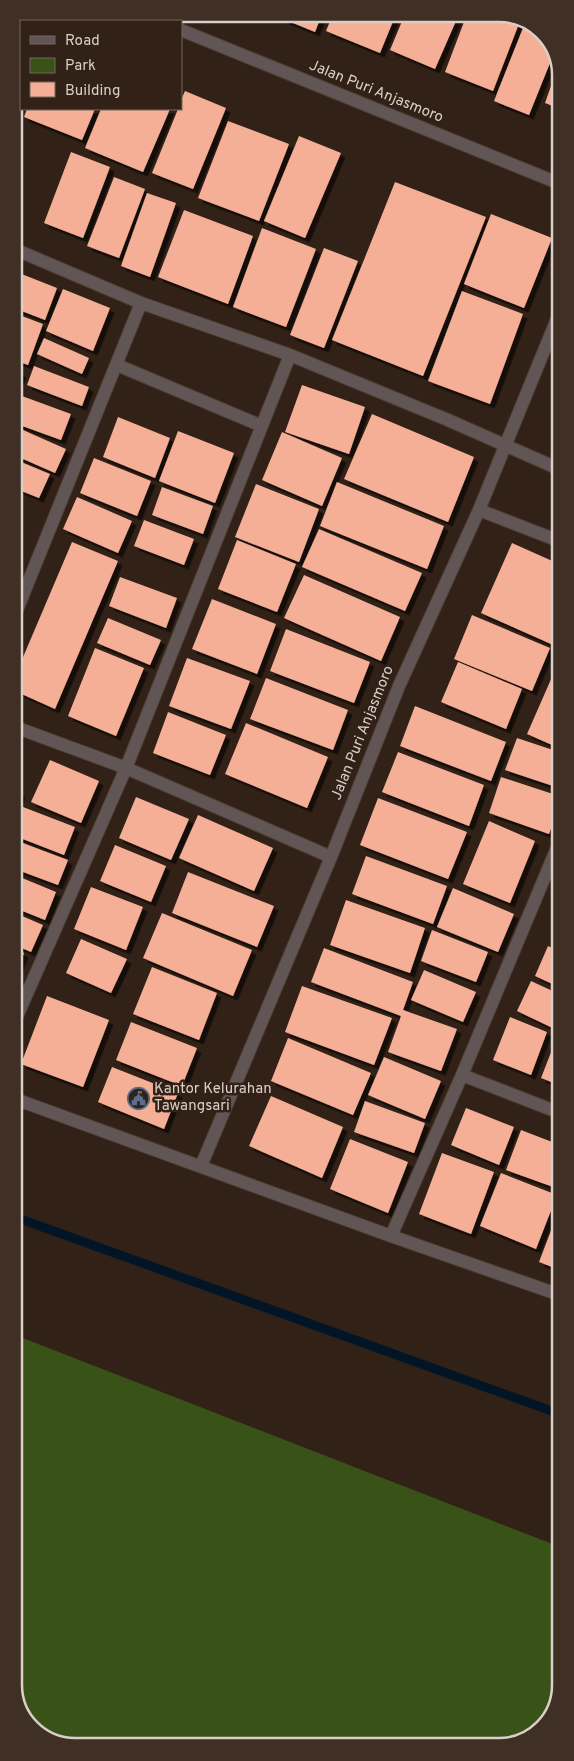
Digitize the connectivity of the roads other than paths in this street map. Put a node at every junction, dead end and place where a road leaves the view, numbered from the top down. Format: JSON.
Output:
{"nodes":[{"id":1,"x":182,"y":30,"type":"edge"},
{"id":2,"x":552,"y":181,"type":"edge"},
{"id":3,"x":22,"y":252,"type":"edge"},
{"id":4,"x":141,"y":303,"type":"junction"},
{"id":5,"x":552,"y":329,"type":"edge"},
{"id":6,"x":290,"y":355,"type":"junction"},
{"id":7,"x":117,"y":365,"type":"junction"},
{"id":8,"x":262,"y":426,"type":"junction"},
{"id":9,"x":505,"y":447,"type":"junction"},
{"id":10,"x":552,"y":466,"type":"edge"},
{"id":11,"x":479,"y":510,"type":"junction"},
{"id":12,"x":552,"y":538,"type":"edge"},
{"id":13,"x":22,"y":596,"type":"edge"},
{"id":14,"x":22,"y":730,"type":"edge"},
{"id":15,"x":126,"y":768,"type":"junction"},
{"id":16,"x":331,"y":857,"type":"junction"},
{"id":17,"x":552,"y":860,"type":"edge"},
{"id":18,"x":22,"y":1005,"type":"edge"},
{"id":19,"x":462,"y":1075,"type":"junction"},
{"id":20,"x":22,"y":1102,"type":"edge"},
{"id":21,"x":552,"y":1110,"type":"edge"},
{"id":22,"x":201,"y":1166,"type":"junction"},
{"id":23,"x":391,"y":1236,"type":"junction"},
{"id":24,"x":552,"y":1292,"type":"edge"}],
"edges":[{"from":1,"to":2,"type":"street","name":"Jalan Puri Anjasmoro"},
{"from":3,"to":4,"type":"street"},
{"from":4,"to":6,"type":"street"},
{"from":4,"to":7,"type":"street"},
{"from":5,"to":9,"type":"street","name":"Jalan Puri Anjasmoro"},
{"from":6,"to":8,"type":"street"},
{"from":6,"to":9,"type":"street"},
{"from":7,"to":8,"type":"street"},
{"from":7,"to":13,"type":"street"},
{"from":8,"to":15,"type":"street"},
{"from":9,"to":10,"type":"street"},
{"from":9,"to":11,"type":"street","name":"Jalan Puri Anjasmoro"},
{"from":11,"to":12,"type":"street"},
{"from":11,"to":16,"type":"street","name":"Jalan Puri Anjasmoro"},
{"from":14,"to":15,"type":"street"},
{"from":15,"to":16,"type":"street"},
{"from":15,"to":18,"type":"street"},
{"from":16,"to":22,"type":"street","name":"Jalan Puri Anjasmoro"},
{"from":17,"to":19,"type":"street"},
{"from":19,"to":21,"type":"street"},
{"from":19,"to":23,"type":"street"},
{"from":20,"to":22,"type":"street"},
{"from":22,"to":23,"type":"street"},
{"from":23,"to":24,"type":"street"}]}
